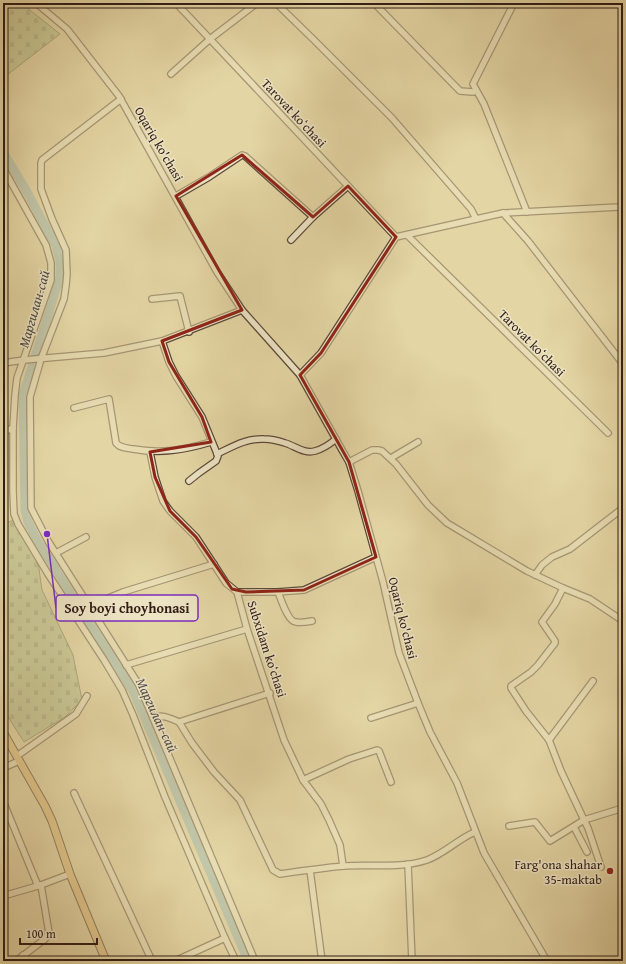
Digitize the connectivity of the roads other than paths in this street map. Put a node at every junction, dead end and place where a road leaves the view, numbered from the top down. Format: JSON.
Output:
{"nodes":[{"id":1,"x":36,"y":3,"type":"edge"},
{"id":2,"x":176,"y":3,"type":"edge"},
{"id":3,"x":257,"y":3,"type":"edge"},
{"id":4,"x":276,"y":3,"type":"edge"},
{"id":5,"x":374,"y":3,"type":"edge"},
{"id":6,"x":514,"y":3,"type":"edge"},
{"id":7,"x":210,"y":39,"type":"junction"},
{"id":8,"x":171,"y":74,"type":"dead end"},
{"id":9,"x":473,"y":92,"type":"dead end"},
{"id":10,"x":121,"y":99,"type":"junction"},
{"id":11,"x":3,"y":168,"type":"edge"},
{"id":12,"x":348,"y":186,"type":"junction"},
{"id":13,"x":176,"y":196,"type":"junction"},
{"id":14,"x":623,"y":206,"type":"edge"},
{"id":15,"x":527,"y":212,"type":"junction"},
{"id":16,"x":503,"y":213,"type":"junction"},
{"id":17,"x":314,"y":217,"type":"junction"},
{"id":18,"x":476,"y":219,"type":"junction"},
{"id":19,"x":407,"y":235,"type":"junction"},
{"id":20,"x":396,"y":237,"type":"junction"},
{"id":21,"x":291,"y":240,"type":"dead end"},
{"id":22,"x":152,"y":299,"type":"dead end"},
{"id":23,"x":242,"y":310,"type":"junction"},
{"id":24,"x":190,"y":332,"type":"junction"},
{"id":25,"x":162,"y":341,"type":"junction"},
{"id":26,"x":41,"y":359,"type":"junction"},
{"id":27,"x":24,"y":360,"type":"junction"},
{"id":28,"x":3,"y":363,"type":"edge"},
{"id":29,"x":623,"y":364,"type":"edge"},
{"id":30,"x":300,"y":376,"type":"junction"},
{"id":31,"x":74,"y":408,"type":"dead end"},
{"id":32,"x":14,"y":428,"type":"junction"},
{"id":33,"x":3,"y":432,"type":"edge"},
{"id":34,"x":608,"y":433,"type":"dead end"},
{"id":35,"x":336,"y":439,"type":"junction"},
{"id":36,"x":211,"y":442,"type":"junction"},
{"id":37,"x":418,"y":442,"type":"dead end"},
{"id":38,"x":150,"y":452,"type":"junction"},
{"id":39,"x":217,"y":454,"type":"junction"},
{"id":40,"x":391,"y":458,"type":"junction"},
{"id":41,"x":349,"y":462,"type":"junction"},
{"id":42,"x":189,"y":481,"type":"dead end"},
{"id":43,"x":623,"y":508,"type":"edge"},
{"id":44,"x":86,"y":537,"type":"dead end"},
{"id":45,"x":56,"y":553,"type":"junction"},
{"id":46,"x":376,"y":558,"type":"junction"},
{"id":47,"x":214,"y":564,"type":"junction"},
{"id":48,"x":535,"y":575,"type":"junction"},
{"id":49,"x":563,"y":588,"type":"junction"},
{"id":50,"x":237,"y":592,"type":"junction"},
{"id":51,"x":278,"y":592,"type":"junction"},
{"id":52,"x":88,"y":606,"type":"junction"},
{"id":53,"x":623,"y":621,"type":"edge"},
{"id":54,"x":312,"y":622,"type":"dead end"},
{"id":55,"x":247,"y":629,"type":"junction"},
{"id":56,"x":126,"y":665,"type":"junction"},
{"id":57,"x":594,"y":681,"type":"dead end"},
{"id":58,"x":270,"y":694,"type":"junction"},
{"id":59,"x":87,"y":696,"type":"dead end"},
{"id":60,"x":418,"y":703,"type":"junction"},
{"id":61,"x":153,"y":718,"type":"junction"},
{"id":62,"x":371,"y":718,"type":"dead end"},
{"id":63,"x":179,"y":722,"type":"junction"},
{"id":64,"x":3,"y":732,"type":"edge"},
{"id":65,"x":549,"y":740,"type":"junction"},
{"id":66,"x":18,"y":758,"type":"junction"},
{"id":67,"x":3,"y":768,"type":"edge"},
{"id":68,"x":304,"y":780,"type":"junction"},
{"id":69,"x":391,"y":782,"type":"dead end"},
{"id":70,"x":74,"y":793,"type":"dead end"},
{"id":71,"x":3,"y":801,"type":"edge"},
{"id":72,"x":623,"y":808,"type":"edge"},
{"id":73,"x":584,"y":820,"type":"junction"},
{"id":74,"x":509,"y":826,"type":"dead end"},
{"id":75,"x":574,"y":827,"type":"junction"},
{"id":76,"x":475,"y":832,"type":"junction"},
{"id":77,"x":587,"y":852,"type":"dead end"},
{"id":78,"x":408,"y":864,"type":"junction"},
{"id":79,"x":344,"y":866,"type":"junction"},
{"id":80,"x":601,"y":867,"type":"dead end"},
{"id":81,"x":310,"y":870,"type":"junction"},
{"id":82,"x":70,"y":874,"type":"junction"},
{"id":83,"x":39,"y":885,"type":"junction"},
{"id":84,"x":3,"y":896,"type":"edge"},
{"id":85,"x":225,"y":938,"type":"junction"},
{"id":86,"x":23,"y":955,"type":"junction"},
{"id":87,"x":16,"y":961,"type":"edge"},
{"id":88,"x":26,"y":961,"type":"edge"},
{"id":89,"x":106,"y":961,"type":"edge"},
{"id":90,"x":152,"y":961,"type":"edge"},
{"id":91,"x":175,"y":961,"type":"edge"},
{"id":92,"x":236,"y":961,"type":"edge"},
{"id":93,"x":255,"y":961,"type":"edge"},
{"id":94,"x":322,"y":961,"type":"edge"},
{"id":95,"x":412,"y":961,"type":"edge"},
{"id":96,"x":547,"y":961,"type":"edge"}],
"edges":[{"from":1,"to":10,"type":"street","name":"Oqariq ko'chasi"},
{"from":2,"to":7,"type":"street","name":"Tarovat koʻchasi"},
{"from":3,"to":7,"type":"street"},
{"from":4,"to":18,"type":"street"},
{"from":5,"to":9,"type":"street"},
{"from":6,"to":15,"type":"street"},
{"from":7,"to":8,"type":"street"},
{"from":7,"to":12,"type":"street","name":"Tarovat koʻchasi"},
{"from":10,"to":13,"type":"street","name":"Oqariq ko'chasi"},
{"from":10,"to":26,"type":"street"},
{"from":11,"to":27,"type":"street"},
{"from":12,"to":17,"type":"street"},
{"from":12,"to":20,"type":"street","name":"Tarovat koʻchasi"},
{"from":13,"to":17,"type":"street"},
{"from":13,"to":23,"type":"street","name":"Oqariq ko'chasi"},
{"from":14,"to":15,"type":"street"},
{"from":15,"to":16,"type":"street"},
{"from":16,"to":18,"type":"street"},
{"from":16,"to":29,"type":"street"},
{"from":17,"to":21,"type":"street"},
{"from":18,"to":19,"type":"street"},
{"from":19,"to":20,"type":"street"},
{"from":19,"to":34,"type":"street","name":"Tarovat koʻchasi"},
{"from":20,"to":30,"type":"street"},
{"from":22,"to":24,"type":"street"},
{"from":23,"to":24,"type":"street"},
{"from":23,"to":30,"type":"street","name":"Oqariq ko'chasi"},
{"from":24,"to":25,"type":"street"},
{"from":25,"to":26,"type":"street"},
{"from":25,"to":36,"type":"street"},
{"from":26,"to":27,"type":"street"},
{"from":26,"to":45,"type":"street"},
{"from":27,"to":28,"type":"street"},
{"from":27,"to":32,"type":"street"},
{"from":30,"to":35,"type":"street","name":"Oqariq ko'chasi"},
{"from":31,"to":38,"type":"street"},
{"from":32,"to":33,"type":"street"},
{"from":32,"to":85,"type":"street"},
{"from":35,"to":39,"type":"street"},
{"from":35,"to":41,"type":"street","name":"Oqariq ko'chasi"},
{"from":36,"to":38,"type":"street"},
{"from":36,"to":39,"type":"street"},
{"from":37,"to":40,"type":"street"},
{"from":38,"to":47,"type":"street","name":"Subxidam koʻchasi"},
{"from":39,"to":42,"type":"street"},
{"from":40,"to":41,"type":"street"},
{"from":40,"to":48,"type":"street"},
{"from":41,"to":46,"type":"street","name":"Oqariq ko'chasi"},
{"from":43,"to":48,"type":"street"},
{"from":44,"to":45,"type":"street"},
{"from":45,"to":52,"type":"street"},
{"from":46,"to":51,"type":"street"},
{"from":46,"to":60,"type":"street","name":"Oqariq ko'chasi"},
{"from":47,"to":50,"type":"street","name":"Subxidam koʻchasi"},
{"from":47,"to":52,"type":"street"},
{"from":48,"to":49,"type":"street"},
{"from":49,"to":53,"type":"street"},
{"from":49,"to":65,"type":"street"},
{"from":50,"to":51,"type":"street"},
{"from":50,"to":55,"type":"street","name":"Subxidam koʻchasi"},
{"from":51,"to":54,"type":"street"},
{"from":52,"to":56,"type":"street"},
{"from":55,"to":56,"type":"street"},
{"from":55,"to":58,"type":"street","name":"Subxidam koʻchasi"},
{"from":56,"to":61,"type":"street"},
{"from":57,"to":65,"type":"street"},
{"from":58,"to":63,"type":"street"},
{"from":58,"to":68,"type":"street","name":"Subxidam koʻchasi"},
{"from":59,"to":66,"type":"street"},
{"from":60,"to":62,"type":"street"},
{"from":60,"to":76,"type":"street","name":"Oqariq ko'chasi"},
{"from":61,"to":63,"type":"street"},
{"from":61,"to":93,"type":"street"},
{"from":63,"to":81,"type":"street"},
{"from":64,"to":66,"type":"main road"},
{"from":65,"to":73,"type":"street"},
{"from":66,"to":67,"type":"street"},
{"from":66,"to":82,"type":"main road"},
{"from":68,"to":69,"type":"street"},
{"from":68,"to":79,"type":"street","name":"Subxidam koʻchasi"},
{"from":70,"to":90,"type":"street"},
{"from":71,"to":83,"type":"street"},
{"from":72,"to":73,"type":"street"},
{"from":73,"to":75,"type":"street"},
{"from":73,"to":80,"type":"street"},
{"from":74,"to":75,"type":"street"},
{"from":75,"to":77,"type":"street"},
{"from":76,"to":78,"type":"street"},
{"from":76,"to":96,"type":"street","name":"Oqariq ko'chasi"},
{"from":78,"to":79,"type":"street"},
{"from":78,"to":95,"type":"street"},
{"from":79,"to":81,"type":"street"},
{"from":81,"to":94,"type":"street"},
{"from":82,"to":83,"type":"street"},
{"from":82,"to":89,"type":"main road"},
{"from":83,"to":84,"type":"street"},
{"from":83,"to":86,"type":"street"},
{"from":85,"to":91,"type":"street"},
{"from":85,"to":92,"type":"street"},
{"from":86,"to":87,"type":"street"},
{"from":86,"to":88,"type":"street"}]}
